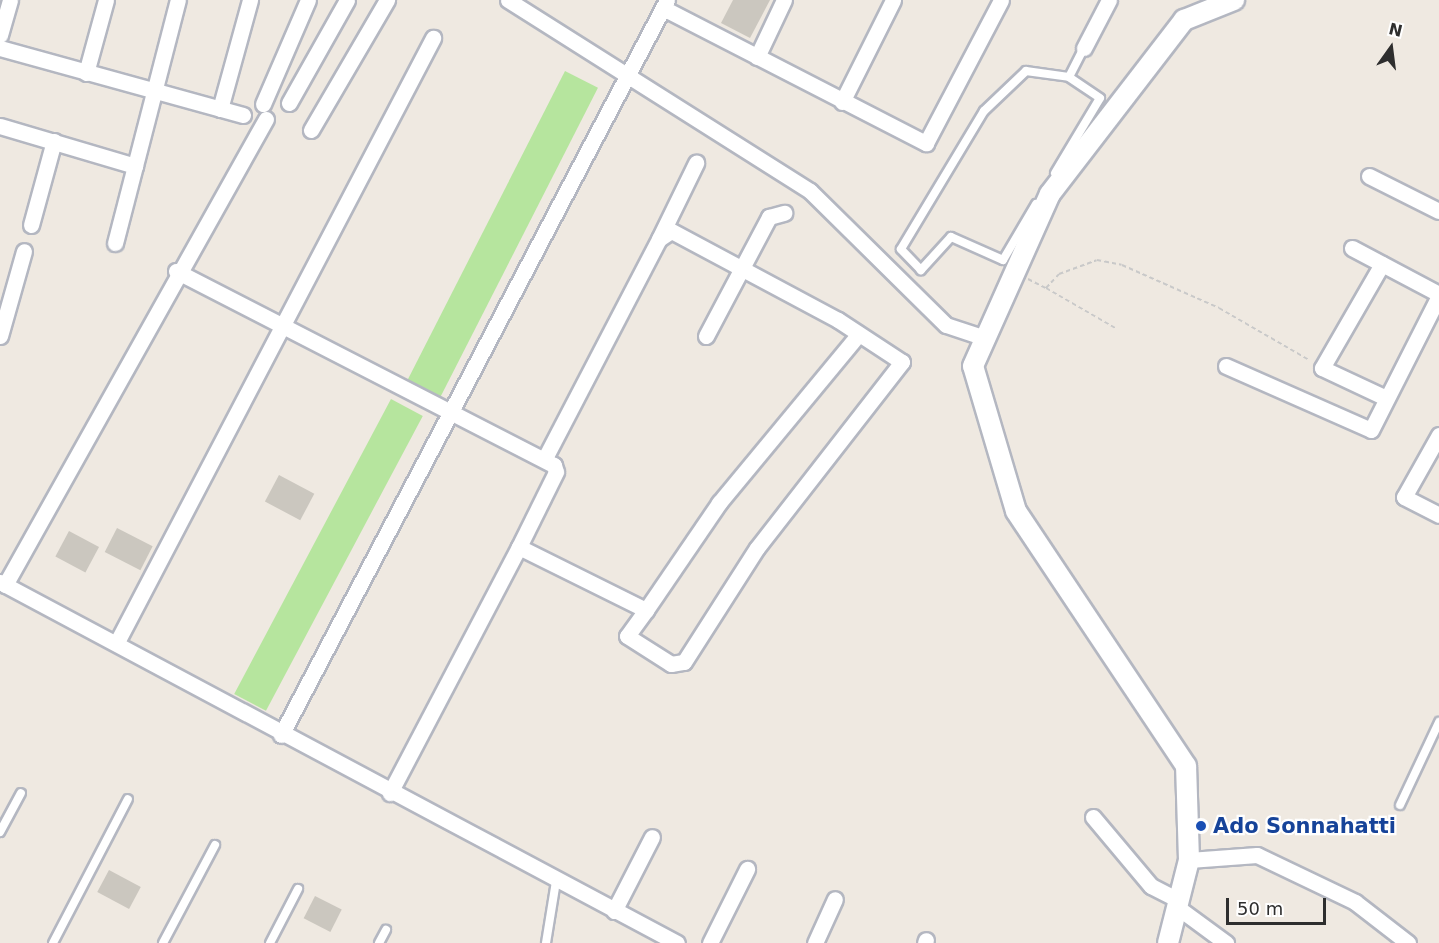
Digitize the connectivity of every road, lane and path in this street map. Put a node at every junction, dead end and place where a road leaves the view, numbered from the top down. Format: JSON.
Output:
{"nodes":[{"id":1,"x":10,"y":0,"type":"edge"},
{"id":2,"x":106,"y":0,"type":"edge"},
{"id":3,"x":178,"y":0,"type":"edge"},
{"id":4,"x":250,"y":0,"type":"edge"},
{"id":5,"x":308,"y":0,"type":"edge"},
{"id":6,"x":347,"y":0,"type":"edge"},
{"id":7,"x":387,"y":0,"type":"edge"},
{"id":8,"x":508,"y":0,"type":"edge"},
{"id":9,"x":784,"y":0,"type":"edge"},
{"id":10,"x":893,"y":0,"type":"edge"},
{"id":11,"x":1001,"y":0,"type":"edge"},
{"id":12,"x":1109,"y":0,"type":"edge"},
{"id":13,"x":1234,"y":0,"type":"edge"},
{"id":14,"x":665,"y":4,"type":"edge"},
{"id":15,"x":0,"y":35,"type":"edge"},
{"id":16,"x":433,"y":38,"type":"dead end"},
{"id":17,"x":0,"y":48,"type":"edge"},
{"id":18,"x":1084,"y":48,"type":"joint"},
{"id":19,"x":757,"y":57,"type":"junction"},
{"id":20,"x":86,"y":73,"type":"junction"},
{"id":21,"x":626,"y":76,"type":"junction"},
{"id":22,"x":1069,"y":77,"type":"junction"},
{"id":23,"x":155,"y":93,"type":"junction"},
{"id":24,"x":842,"y":102,"type":"junction"},
{"id":25,"x":289,"y":104,"type":"dead end"},
{"id":26,"x":220,"y":109,"type":"junction"},
{"id":27,"x":243,"y":115,"type":"dead end"},
{"id":28,"x":0,"y":126,"type":"edge"},
{"id":29,"x":310,"y":130,"type":"dead end"},
{"id":30,"x":54,"y":141,"type":"junction"},
{"id":31,"x":696,"y":163,"type":"dead end"},
{"id":32,"x":135,"y":166,"type":"junction"},
{"id":33,"x":1369,"y":176,"type":"dead end"},
{"id":34,"x":1439,"y":211,"type":"edge"},
{"id":35,"x":784,"y":213,"type":"dead end"},
{"id":36,"x":32,"y":225,"type":"dead end"},
{"id":37,"x":659,"y":239,"type":"junction"},
{"id":38,"x":115,"y":243,"type":"dead end"},
{"id":39,"x":1352,"y":248,"type":"dead end"},
{"id":40,"x":24,"y":251,"type":"dead end"},
{"id":41,"x":1382,"y":264,"type":"junction"},
{"id":42,"x":740,"y":266,"type":"junction"},
{"id":43,"x":176,"y":271,"type":"junction"},
{"id":44,"x":1015,"y":272,"type":"junction"},
{"id":45,"x":1046,"y":288,"type":"junction"},
{"id":46,"x":1439,"y":295,"type":"edge"},
{"id":47,"x":1117,"y":328,"type":"dead end"},
{"id":48,"x":284,"y":330,"type":"junction"},
{"id":49,"x":860,"y":334,"type":"junction"},
{"id":50,"x":0,"y":336,"type":"edge"},
{"id":51,"x":706,"y":336,"type":"dead end"},
{"id":52,"x":986,"y":338,"type":"junction"},
{"id":53,"x":1226,"y":366,"type":"dead end"},
{"id":54,"x":1322,"y":368,"type":"junction"},
{"id":55,"x":1386,"y":399,"type":"junction"},
{"id":56,"x":451,"y":416,"type":"junction"},
{"id":57,"x":1439,"y":435,"type":"edge"},
{"id":58,"x":545,"y":458,"type":"junction"},
{"id":59,"x":1439,"y":515,"type":"edge"},
{"id":60,"x":519,"y":547,"type":"junction"},
{"id":61,"x":3,"y":583,"type":"edge"},
{"id":62,"x":646,"y":610,"type":"junction"},
{"id":63,"x":117,"y":642,"type":"junction"},
{"id":64,"x":1439,"y":722,"type":"edge"},
{"id":65,"x":281,"y":735,"type":"junction"},
{"id":66,"x":21,"y":793,"type":"dead end"},
{"id":67,"x":390,"y":793,"type":"junction"},
{"id":68,"x":128,"y":799,"type":"dead end"},
{"id":69,"x":1400,"y":805,"type":"dead end"},
{"id":70,"x":1093,"y":817,"type":"dead end"},
{"id":71,"x":0,"y":832,"type":"edge"},
{"id":72,"x":652,"y":837,"type":"dead end"},
{"id":73,"x":215,"y":845,"type":"dead end"},
{"id":74,"x":1189,"y":860,"type":"junction"},
{"id":75,"x":747,"y":869,"type":"dead end"},
{"id":76,"x":556,"y":881,"type":"junction"},
{"id":77,"x":298,"y":889,"type":"dead end"},
{"id":78,"x":835,"y":899,"type":"dead end"},
{"id":79,"x":1178,"y":903,"type":"junction"},
{"id":80,"x":614,"y":911,"type":"junction"},
{"id":81,"x":386,"y":930,"type":"dead end"},
{"id":82,"x":53,"y":943,"type":"edge"},
{"id":83,"x":164,"y":943,"type":"edge"},
{"id":84,"x":270,"y":943,"type":"edge"},
{"id":85,"x":378,"y":943,"type":"edge"},
{"id":86,"x":546,"y":943,"type":"edge"},
{"id":87,"x":677,"y":943,"type":"edge"},
{"id":88,"x":710,"y":943,"type":"edge"},
{"id":89,"x":815,"y":943,"type":"edge"},
{"id":90,"x":1168,"y":943,"type":"edge"},
{"id":91,"x":1226,"y":943,"type":"edge"},
{"id":92,"x":1408,"y":943,"type":"edge"}],
"edges":[{"from":1,"to":15,"type":"street"},
{"from":2,"to":20,"type":"street"},
{"from":3,"to":23,"type":"street"},
{"from":4,"to":26,"type":"street"},
{"from":5,"to":43,"type":"street"},
{"from":6,"to":25,"type":"street"},
{"from":7,"to":29,"type":"street"},
{"from":8,"to":21,"type":"street"},
{"from":9,"to":19,"type":"street"},
{"from":10,"to":24,"type":"street"},
{"from":11,"to":24,"type":"street"},
{"from":12,"to":18,"type":"street"},
{"from":13,"to":44,"type":"street"},
{"from":14,"to":19,"type":"street"},
{"from":14,"to":21,"type":"street"},
{"from":16,"to":48,"type":"street"},
{"from":17,"to":20,"type":"street"},
{"from":18,"to":22,"type":"lane"},
{"from":19,"to":24,"type":"street"},
{"from":20,"to":23,"type":"street"},
{"from":21,"to":52,"type":"street"},
{"from":21,"to":56,"type":"street"},
{"from":22,"to":22,"type":"lane"},
{"from":23,"to":26,"type":"street"},
{"from":23,"to":32,"type":"street"},
{"from":26,"to":27,"type":"street"},
{"from":28,"to":30,"type":"street"},
{"from":30,"to":32,"type":"street"},
{"from":30,"to":36,"type":"street"},
{"from":31,"to":37,"type":"street"},
{"from":32,"to":38,"type":"street"},
{"from":33,"to":34,"type":"street"},
{"from":35,"to":42,"type":"street"},
{"from":37,"to":42,"type":"street"},
{"from":37,"to":58,"type":"street"},
{"from":39,"to":41,"type":"street"},
{"from":40,"to":50,"type":"street"},
{"from":41,"to":46,"type":"street"},
{"from":41,"to":54,"type":"street"},
{"from":42,"to":49,"type":"street"},
{"from":42,"to":51,"type":"street"},
{"from":43,"to":48,"type":"street"},
{"from":43,"to":61,"type":"street"},
{"from":44,"to":45,"type":"path"},
{"from":44,"to":52,"type":"street"},
{"from":45,"to":47,"type":"path"},
{"from":45,"to":54,"type":"path"},
{"from":46,"to":55,"type":"street"},
{"from":48,"to":56,"type":"street"},
{"from":48,"to":63,"type":"street"},
{"from":49,"to":62,"type":"street"},
{"from":49,"to":62,"type":"street"},
{"from":52,"to":74,"type":"street"},
{"from":53,"to":55,"type":"street"},
{"from":54,"to":55,"type":"street"},
{"from":56,"to":58,"type":"street"},
{"from":56,"to":65,"type":"street"},
{"from":57,"to":59,"type":"street"},
{"from":58,"to":60,"type":"street"},
{"from":60,"to":62,"type":"street"},
{"from":60,"to":67,"type":"street"},
{"from":61,"to":63,"type":"street"},
{"from":63,"to":65,"type":"street"},
{"from":64,"to":69,"type":"lane"},
{"from":65,"to":67,"type":"street"},
{"from":66,"to":71,"type":"lane"},
{"from":67,"to":76,"type":"street"},
{"from":68,"to":82,"type":"lane"},
{"from":70,"to":79,"type":"street"},
{"from":72,"to":80,"type":"street"},
{"from":73,"to":83,"type":"lane"},
{"from":74,"to":79,"type":"street"},
{"from":74,"to":92,"type":"street"},
{"from":75,"to":88,"type":"street"},
{"from":76,"to":80,"type":"street"},
{"from":76,"to":86,"type":"lane"},
{"from":77,"to":84,"type":"lane"},
{"from":78,"to":89,"type":"street"},
{"from":79,"to":90,"type":"street"},
{"from":79,"to":91,"type":"street"},
{"from":80,"to":87,"type":"street"},
{"from":81,"to":85,"type":"lane"}]}
